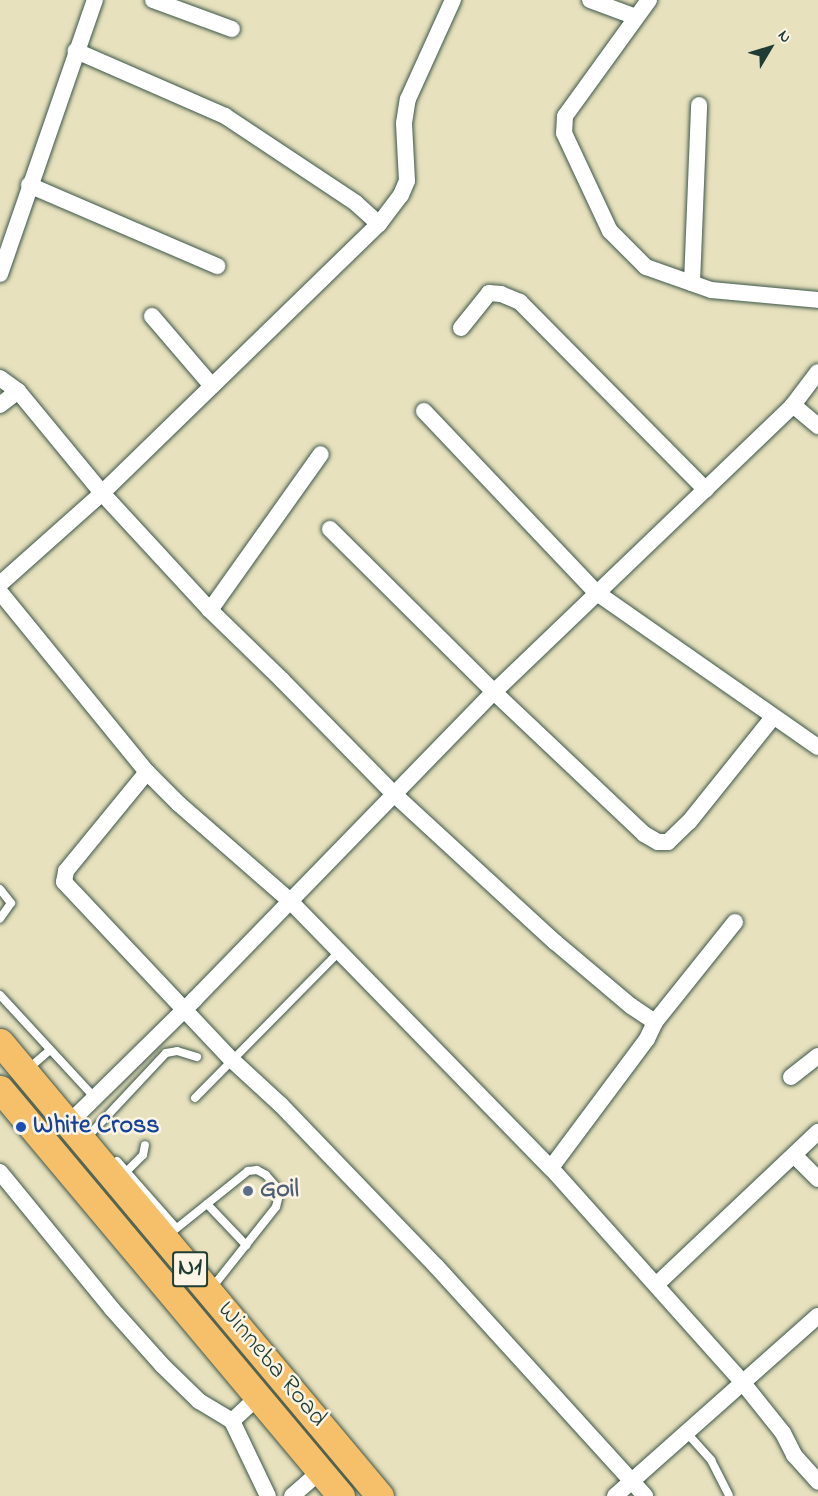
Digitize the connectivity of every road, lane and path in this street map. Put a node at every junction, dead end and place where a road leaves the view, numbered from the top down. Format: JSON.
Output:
{"nodes":[{"id":1,"x":95,"y":0,"type":"edge"},
{"id":2,"x":153,"y":0,"type":"edge"},
{"id":3,"x":453,"y":0,"type":"edge"},
{"id":4,"x":590,"y":0,"type":"edge"},
{"id":5,"x":649,"y":0,"type":"edge"},
{"id":6,"x":636,"y":17,"type":"junction"},
{"id":7,"x":232,"y":29,"type":"dead end"},
{"id":8,"x":76,"y":51,"type":"junction"},
{"id":9,"x":699,"y":105,"type":"dead end"},
{"id":10,"x":30,"y":185,"type":"junction"},
{"id":11,"x":379,"y":224,"type":"junction"},
{"id":12,"x":217,"y":266,"type":"dead end"},
{"id":13,"x":0,"y":274,"type":"edge"},
{"id":14,"x":692,"y":284,"type":"junction"},
{"id":15,"x":818,"y":300,"type":"edge"},
{"id":16,"x":152,"y":316,"type":"dead end"},
{"id":17,"x":461,"y":328,"type":"dead end"},
{"id":18,"x":818,"y":372,"type":"edge"},
{"id":19,"x":0,"y":378,"type":"edge"},
{"id":20,"x":212,"y":386,"type":"junction"},
{"id":21,"x":18,"y":391,"type":"junction"},
{"id":22,"x":0,"y":405,"type":"edge"},
{"id":23,"x":793,"y":405,"type":"junction"},
{"id":24,"x":424,"y":411,"type":"dead end"},
{"id":25,"x":818,"y":426,"type":"edge"},
{"id":26,"x":321,"y":454,"type":"dead end"},
{"id":27,"x":706,"y":490,"type":"junction"},
{"id":28,"x":102,"y":493,"type":"junction"},
{"id":29,"x":330,"y":529,"type":"dead end"},
{"id":30,"x":0,"y":584,"type":"edge"},
{"id":31,"x":0,"y":592,"type":"edge"},
{"id":32,"x":597,"y":593,"type":"junction"},
{"id":33,"x":210,"y":610,"type":"junction"},
{"id":34,"x":494,"y":692,"type":"junction"},
{"id":35,"x":773,"y":717,"type":"junction"},
{"id":36,"x":818,"y":747,"type":"edge"},
{"id":37,"x":147,"y":772,"type":"junction"},
{"id":38,"x":394,"y":795,"type":"junction"},
{"id":39,"x":0,"y":889,"type":"edge"},
{"id":40,"x":290,"y":901,"type":"junction"},
{"id":41,"x":0,"y":919,"type":"edge"},
{"id":42,"x":735,"y":922,"type":"dead end"},
{"id":43,"x":338,"y":953,"type":"junction"},
{"id":44,"x":0,"y":995,"type":"edge"},
{"id":45,"x":184,"y":1008,"type":"junction"},
{"id":46,"x":655,"y":1022,"type":"junction"},
{"id":47,"x":154,"y":1040,"type":"junction"},
{"id":48,"x":0,"y":1042,"type":"edge"},
{"id":49,"x":50,"y":1050,"type":"junction"},
{"id":50,"x":166,"y":1053,"type":"junction"},
{"id":51,"x":818,"y":1056,"type":"edge"},
{"id":52,"x":197,"y":1057,"type":"dead end"},
{"id":53,"x":232,"y":1060,"type":"junction"},
{"id":54,"x":25,"y":1072,"type":"junction"},
{"id":55,"x":791,"y":1077,"type":"dead end"},
{"id":56,"x":95,"y":1098,"type":"junction"},
{"id":57,"x":195,"y":1098,"type":"dead end"},
{"id":58,"x":5,"y":1103,"type":"edge"},
{"id":59,"x":79,"y":1124,"type":"junction"},
{"id":60,"x":818,"y":1132,"type":"edge"},
{"id":61,"x":99,"y":1140,"type":"dead end"},
{"id":62,"x":145,"y":1145,"type":"dead end"},
{"id":63,"x":794,"y":1155,"type":"junction"},
{"id":64,"x":112,"y":1156,"type":"dead end"},
{"id":65,"x":551,"y":1168,"type":"junction"},
{"id":66,"x":0,"y":1172,"type":"edge"},
{"id":67,"x":126,"y":1172,"type":"junction"},
{"id":68,"x":818,"y":1179,"type":"edge"},
{"id":69,"x":207,"y":1204,"type":"junction"},
{"id":70,"x":170,"y":1233,"type":"junction"},
{"id":71,"x":246,"y":1245,"type":"junction"},
{"id":72,"x":656,"y":1285,"type":"junction"},
{"id":73,"x":172,"y":1296,"type":"junction"},
{"id":74,"x":214,"y":1298,"type":"junction"},
{"id":75,"x":818,"y":1316,"type":"edge"},
{"id":76,"x":743,"y":1383,"type":"junction"},
{"id":77,"x":290,"y":1390,"type":"junction"},
{"id":78,"x":251,"y":1392,"type":"junction"},
{"id":79,"x":232,"y":1421,"type":"junction"},
{"id":80,"x":686,"y":1432,"type":"junction"},
{"id":81,"x":321,"y":1471,"type":"junction"},
{"id":82,"x":631,"y":1481,"type":"junction"},
{"id":83,"x":818,"y":1482,"type":"edge"},
{"id":84,"x":729,"y":1495,"type":"edge"},
{"id":85,"x":268,"y":1496,"type":"edge"},
{"id":86,"x":292,"y":1496,"type":"edge"},
{"id":87,"x":341,"y":1496,"type":"edge"},
{"id":88,"x":380,"y":1496,"type":"edge"},
{"id":89,"x":615,"y":1496,"type":"edge"},
{"id":90,"x":645,"y":1496,"type":"edge"}],
"edges":[{"from":1,"to":8,"type":"street"},
{"from":2,"to":7,"type":"street"},
{"from":3,"to":11,"type":"street"},
{"from":4,"to":6,"type":"street"},
{"from":5,"to":6,"type":"street"},
{"from":6,"to":14,"type":"street"},
{"from":8,"to":10,"type":"street"},
{"from":8,"to":11,"type":"street"},
{"from":9,"to":14,"type":"street"},
{"from":10,"to":12,"type":"street"},
{"from":10,"to":13,"type":"street"},
{"from":11,"to":20,"type":"street"},
{"from":14,"to":15,"type":"street"},
{"from":16,"to":20,"type":"street"},
{"from":17,"to":27,"type":"street"},
{"from":18,"to":23,"type":"street"},
{"from":19,"to":21,"type":"street"},
{"from":20,"to":28,"type":"street"},
{"from":21,"to":22,"type":"street"},
{"from":21,"to":28,"type":"street"},
{"from":23,"to":25,"type":"street"},
{"from":23,"to":27,"type":"street"},
{"from":24,"to":32,"type":"street"},
{"from":26,"to":33,"type":"street"},
{"from":27,"to":32,"type":"street"},
{"from":28,"to":30,"type":"street"},
{"from":28,"to":33,"type":"street"},
{"from":29,"to":34,"type":"street"},
{"from":31,"to":37,"type":"street"},
{"from":32,"to":34,"type":"street"},
{"from":32,"to":35,"type":"street"},
{"from":33,"to":38,"type":"street"},
{"from":34,"to":35,"type":"street"},
{"from":34,"to":38,"type":"street"},
{"from":35,"to":36,"type":"street"},
{"from":37,"to":40,"type":"street"},
{"from":37,"to":45,"type":"street"},
{"from":38,"to":40,"type":"street"},
{"from":38,"to":46,"type":"street"},
{"from":39,"to":41,"type":"lane"},
{"from":40,"to":43,"type":"street"},
{"from":40,"to":45,"type":"street"},
{"from":42,"to":46,"type":"street"},
{"from":43,"to":53,"type":"lane"},
{"from":43,"to":65,"type":"street"},
{"from":44,"to":49,"type":"lane"},
{"from":45,"to":47,"type":"street"},
{"from":45,"to":53,"type":"street"},
{"from":46,"to":65,"type":"street"},
{"from":47,"to":50,"type":"lane"},
{"from":47,"to":56,"type":"street"},
{"from":48,"to":54,"type":"highway","name":"Winneba Road","number":"N1"},
{"from":49,"to":54,"type":"lane"},
{"from":49,"to":56,"type":"lane"},
{"from":50,"to":52,"type":"lane"},
{"from":50,"to":59,"type":"lane"},
{"from":51,"to":55,"type":"street"},
{"from":53,"to":57,"type":"lane"},
{"from":53,"to":82,"type":"street"},
{"from":54,"to":59,"type":"highway","name":"Winneba Road","number":"N1"},
{"from":56,"to":59,"type":"street"},
{"from":58,"to":73,"type":"highway","name":"Winneba Road","number":"N1"},
{"from":59,"to":61,"type":"lane"},
{"from":59,"to":70,"type":"highway","name":"Winneba Road","number":"N1"},
{"from":60,"to":63,"type":"street"},
{"from":62,"to":67,"type":"lane"},
{"from":63,"to":68,"type":"street"},
{"from":63,"to":72,"type":"street"},
{"from":64,"to":67,"type":"lane"},
{"from":65,"to":72,"type":"street"},
{"from":66,"to":79,"type":"street"},
{"from":67,"to":70,"type":"lane"},
{"from":69,"to":70,"type":"lane"},
{"from":69,"to":71,"type":"lane"},
{"from":69,"to":71,"type":"lane"},
{"from":70,"to":74,"type":"highway","name":"Winneba Road","number":"N1"},
{"from":71,"to":74,"type":"lane"},
{"from":72,"to":76,"type":"street"},
{"from":73,"to":74,"type":"highway"},
{"from":73,"to":78,"type":"highway","name":"Winneba Road","number":"N1"},
{"from":74,"to":77,"type":"highway","name":"Winneba Road","number":"N1"},
{"from":75,"to":76,"type":"street"},
{"from":76,"to":80,"type":"street"},
{"from":76,"to":83,"type":"street"},
{"from":77,"to":78,"type":"highway"},
{"from":77,"to":88,"type":"highway","name":"Winneba Road","number":"N1"},
{"from":78,"to":79,"type":"street"},
{"from":78,"to":81,"type":"highway","name":"Winneba Road","number":"N1"},
{"from":79,"to":85,"type":"street"},
{"from":80,"to":82,"type":"street"},
{"from":80,"to":84,"type":"lane"},
{"from":81,"to":86,"type":"street"},
{"from":81,"to":87,"type":"highway","name":"Winneba Road","number":"N1"},
{"from":82,"to":89,"type":"street"},
{"from":82,"to":90,"type":"street"}]}
